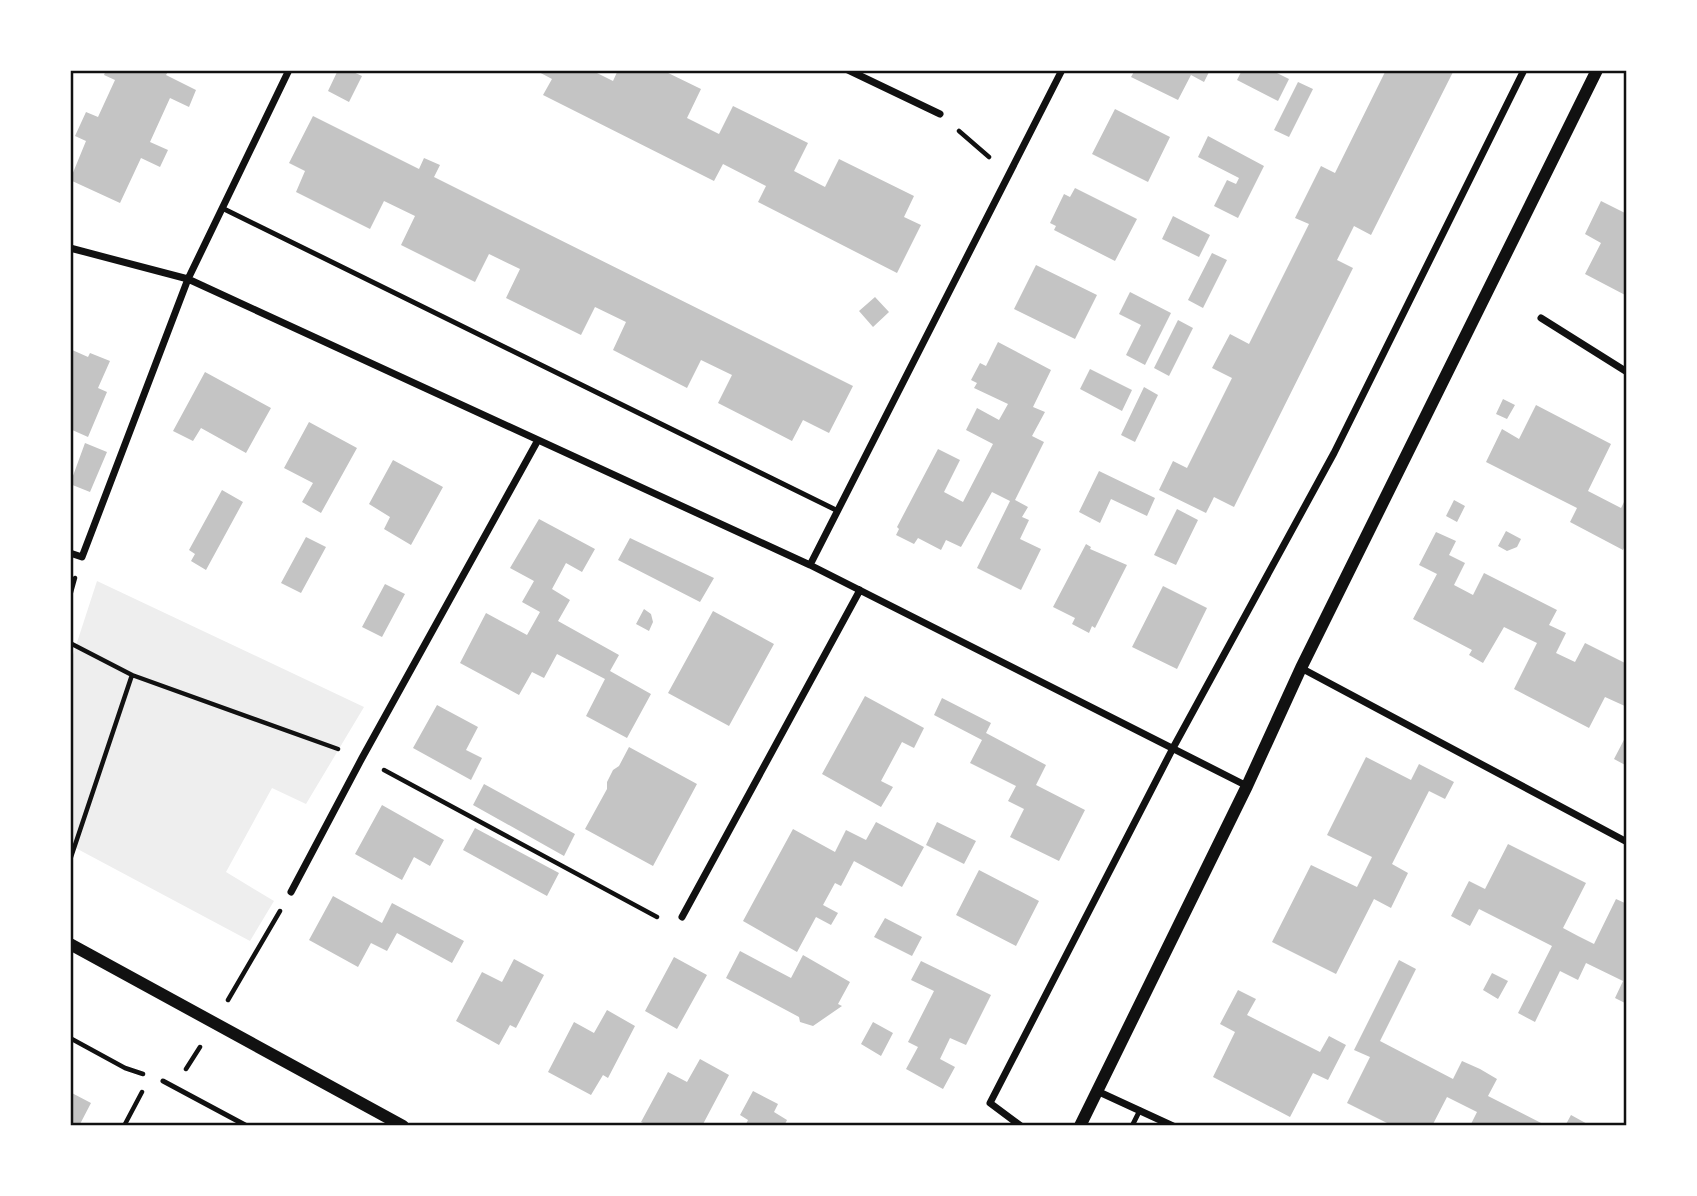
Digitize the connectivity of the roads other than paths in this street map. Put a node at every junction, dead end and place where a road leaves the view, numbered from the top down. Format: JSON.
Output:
{"nodes":[{"id":1,"x":289,"y":70,"type":"edge"},
{"id":2,"x":848,"y":70,"type":"edge"},
{"id":3,"x":1062,"y":70,"type":"edge"},
{"id":4,"x":1524,"y":70,"type":"edge"},
{"id":5,"x":1597,"y":70,"type":"edge"},
{"id":6,"x":940,"y":114,"type":"road end"},
{"id":7,"x":222,"y":208,"type":"junction"},
{"id":8,"x":70,"y":248,"type":"edge"},
{"id":9,"x":188,"y":279,"type":"junction"},
{"id":10,"x":1541,"y":318,"type":"dead end"},
{"id":11,"x":1627,"y":372,"type":"edge"},
{"id":12,"x":538,"y":440,"type":"junction"},
{"id":13,"x":838,"y":511,"type":"junction"},
{"id":14,"x":70,"y":553,"type":"edge"},
{"id":15,"x":810,"y":565,"type":"junction"},
{"id":16,"x":860,"y":590,"type":"junction"},
{"id":17,"x":1301,"y":668,"type":"junction"},
{"id":18,"x":1173,"y":748,"type":"junction"},
{"id":19,"x":1247,"y":786,"type":"junction"},
{"id":20,"x":1627,"y":842,"type":"edge"},
{"id":21,"x":291,"y":892,"type":"road end"},
{"id":22,"x":682,"y":917,"type":"road end"},
{"id":23,"x":70,"y":944,"type":"edge"},
{"id":24,"x":163,"y":1081,"type":"dead end"},
{"id":25,"x":1097,"y":1091,"type":"junction"},
{"id":26,"x":1140,"y":1110,"type":"junction"},
{"id":27,"x":247,"y":1126,"type":"edge"},
{"id":28,"x":403,"y":1126,"type":"edge"},
{"id":29,"x":1021,"y":1126,"type":"edge"},
{"id":30,"x":1080,"y":1126,"type":"edge"},
{"id":31,"x":1132,"y":1126,"type":"edge"},
{"id":32,"x":1173,"y":1126,"type":"edge"}],
"edges":[{"from":1,"to":7,"type":"street"},
{"from":2,"to":6,"type":"street"},
{"from":3,"to":13,"type":"street"},
{"from":4,"to":18,"type":"street"},
{"from":5,"to":17,"type":"street"},
{"from":7,"to":9,"type":"street"},
{"from":7,"to":13,"type":"lane"},
{"from":8,"to":9,"type":"street"},
{"from":9,"to":12,"type":"street"},
{"from":9,"to":14,"type":"street"},
{"from":10,"to":11,"type":"street"},
{"from":12,"to":15,"type":"street"},
{"from":12,"to":21,"type":"street"},
{"from":13,"to":15,"type":"street"},
{"from":15,"to":16,"type":"street"},
{"from":16,"to":18,"type":"street"},
{"from":16,"to":22,"type":"street"},
{"from":17,"to":19,"type":"street"},
{"from":17,"to":20,"type":"street"},
{"from":18,"to":19,"type":"street"},
{"from":18,"to":29,"type":"street"},
{"from":19,"to":25,"type":"street"},
{"from":23,"to":28,"type":"street"},
{"from":24,"to":27,"type":"lane"},
{"from":25,"to":26,"type":"street"},
{"from":25,"to":30,"type":"street"},
{"from":26,"to":31,"type":"lane"},
{"from":26,"to":32,"type":"street"}]}
